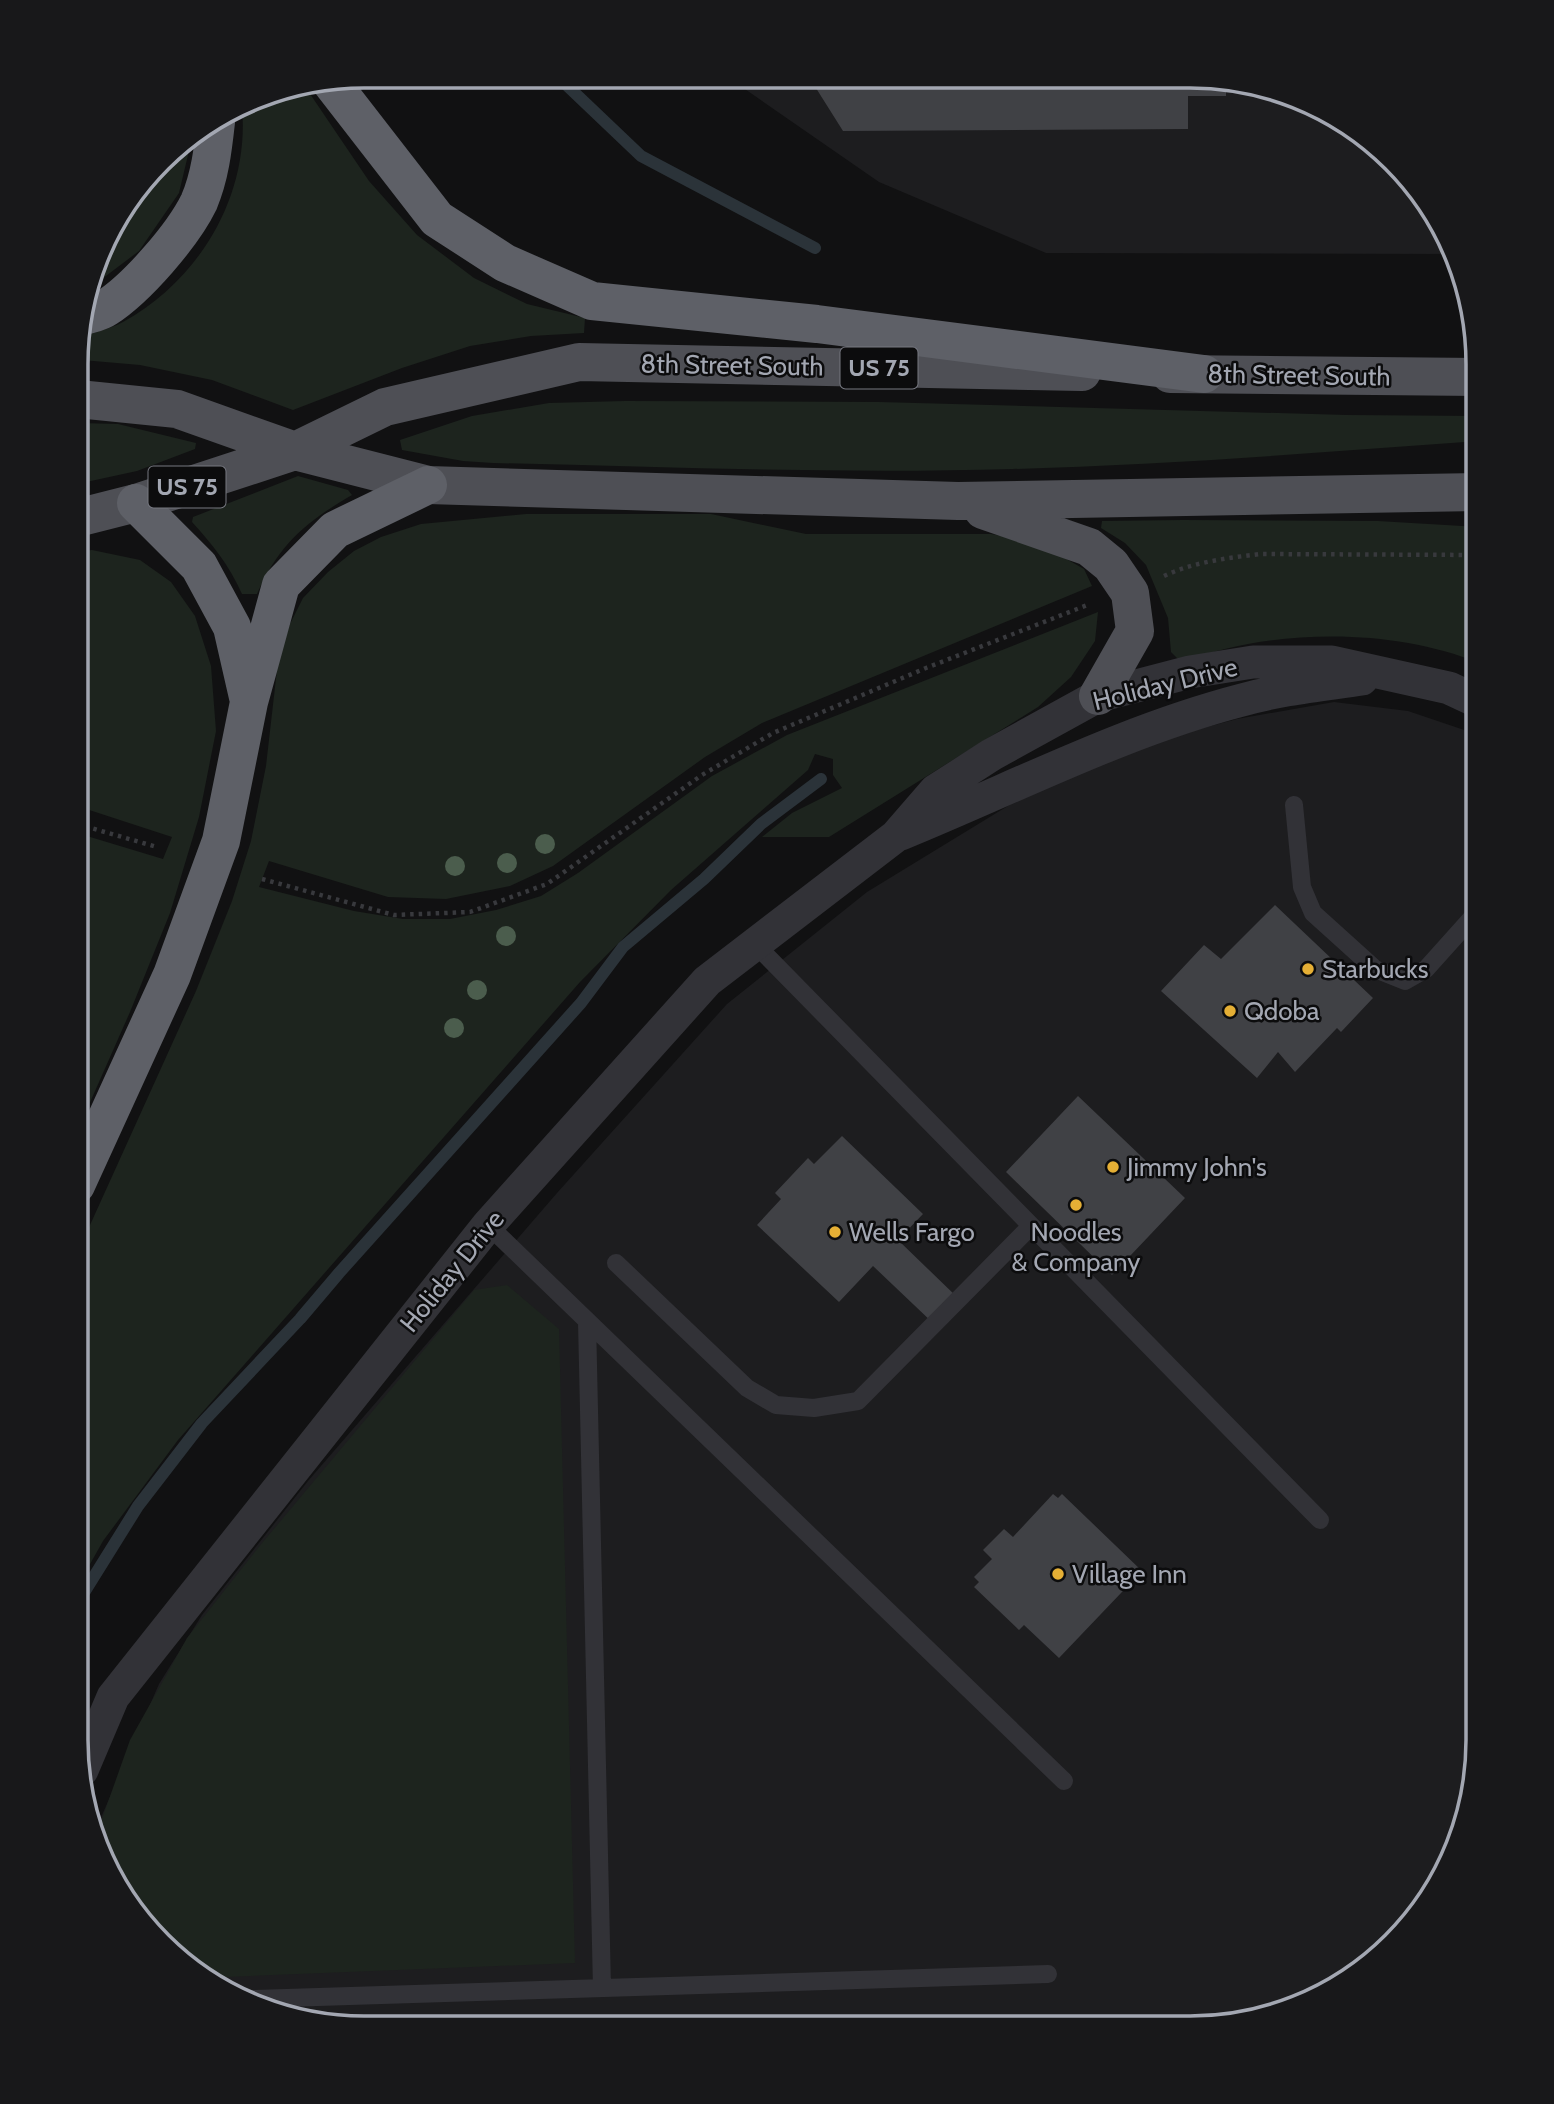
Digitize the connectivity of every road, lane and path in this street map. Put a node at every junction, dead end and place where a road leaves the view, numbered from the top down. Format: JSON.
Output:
{"nodes":[{"id":1,"x":336,"y":89,"type":"edge"},
{"id":2,"x":215,"y":131,"type":"edge"},
{"id":3,"x":92,"y":313,"type":"edge"},
{"id":4,"x":1204,"y":374,"type":"junction"},
{"id":5,"x":1466,"y":377,"type":"edge"},
{"id":6,"x":88,"y":400,"type":"edge"},
{"id":7,"x":295,"y":452,"type":"junction"},
{"id":8,"x":428,"y":485,"type":"junction"},
{"id":9,"x":1466,"y":492,"type":"edge"},
{"id":10,"x":958,"y":501,"type":"junction"},
{"id":11,"x":136,"y":503,"type":"junction"},
{"id":12,"x":88,"y":515,"type":"edge"},
{"id":13,"x":1466,"y":555,"type":"edge"},
{"id":14,"x":1130,"y":593,"type":"junction"},
{"id":15,"x":1394,"y":675,"type":"junction"},
{"id":16,"x":1098,"y":696,"type":"junction"},
{"id":17,"x":1466,"y":696,"type":"edge"},
{"id":18,"x":249,"y":702,"type":"junction"},
{"id":19,"x":1294,"y":805,"type":"dead end"},
{"id":20,"x":88,"y":827,"type":"edge"},
{"id":21,"x":896,"y":836,"type":"junction"},
{"id":22,"x":157,"y":847,"type":"dead end"},
{"id":23,"x":262,"y":879,"type":"dead end"},
{"id":24,"x":1466,"y":925,"type":"edge"},
{"id":25,"x":756,"y":945,"type":"junction"},
{"id":26,"x":88,"y":1159,"type":"edge"},
{"id":27,"x":488,"y":1225,"type":"junction"},
{"id":28,"x":1031,"y":1226,"type":"junction"},
{"id":29,"x":616,"y":1263,"type":"dead end"},
{"id":30,"x":587,"y":1321,"type":"junction"},
{"id":31,"x":1320,"y":1520,"type":"dead end"},
{"id":32,"x":88,"y":1756,"type":"edge"},
{"id":33,"x":1064,"y":1782,"type":"dead end"},
{"id":34,"x":1048,"y":1974,"type":"dead end"},
{"id":35,"x":602,"y":1988,"type":"junction"},
{"id":36,"x":263,"y":1998,"type":"edge"}],
"edges":[{"from":1,"to":4,"type":"highway"},
{"from":2,"to":3,"type":"highway"},
{"from":4,"to":5,"type":"main road","name":"8th Street South","number":"US 75"},
{"from":4,"to":7,"type":"main road","name":"8th Street South","number":"US 75"},
{"from":6,"to":7,"type":"main road","number":"US 75"},
{"from":7,"to":8,"type":"main road","number":"US 75"},
{"from":7,"to":11,"type":"main road","name":"8th Street South","number":"US 75"},
{"from":8,"to":10,"type":"main road","number":"US 75"},
{"from":8,"to":18,"type":"highway"},
{"from":9,"to":10,"type":"main road","number":"US 75"},
{"from":10,"to":14,"type":"main road"},
{"from":11,"to":12,"type":"main road","name":"8th Street South","number":"US 75"},
{"from":11,"to":18,"type":"highway"},
{"from":13,"to":14,"type":"path"},
{"from":14,"to":16,"type":"main road"},
{"from":14,"to":23,"type":"path"},
{"from":15,"to":16,"type":"street","name":"Holiday Drive"},
{"from":15,"to":17,"type":"street","name":"Holiday Drive"},
{"from":15,"to":21,"type":"street","name":"Holiday Drive"},
{"from":16,"to":21,"type":"street","name":"Holiday Drive"},
{"from":18,"to":26,"type":"highway"},
{"from":19,"to":24,"type":"lane"},
{"from":20,"to":22,"type":"path"},
{"from":21,"to":25,"type":"street","name":"Holiday Drive"},
{"from":25,"to":27,"type":"street","name":"Holiday Drive"},
{"from":25,"to":28,"type":"lane"},
{"from":27,"to":30,"type":"lane"},
{"from":27,"to":32,"type":"street","name":"Holiday Drive"},
{"from":28,"to":29,"type":"lane"},
{"from":28,"to":31,"type":"lane"},
{"from":30,"to":33,"type":"lane"},
{"from":30,"to":35,"type":"lane"},
{"from":34,"to":35,"type":"lane"},
{"from":35,"to":36,"type":"lane"}]}
